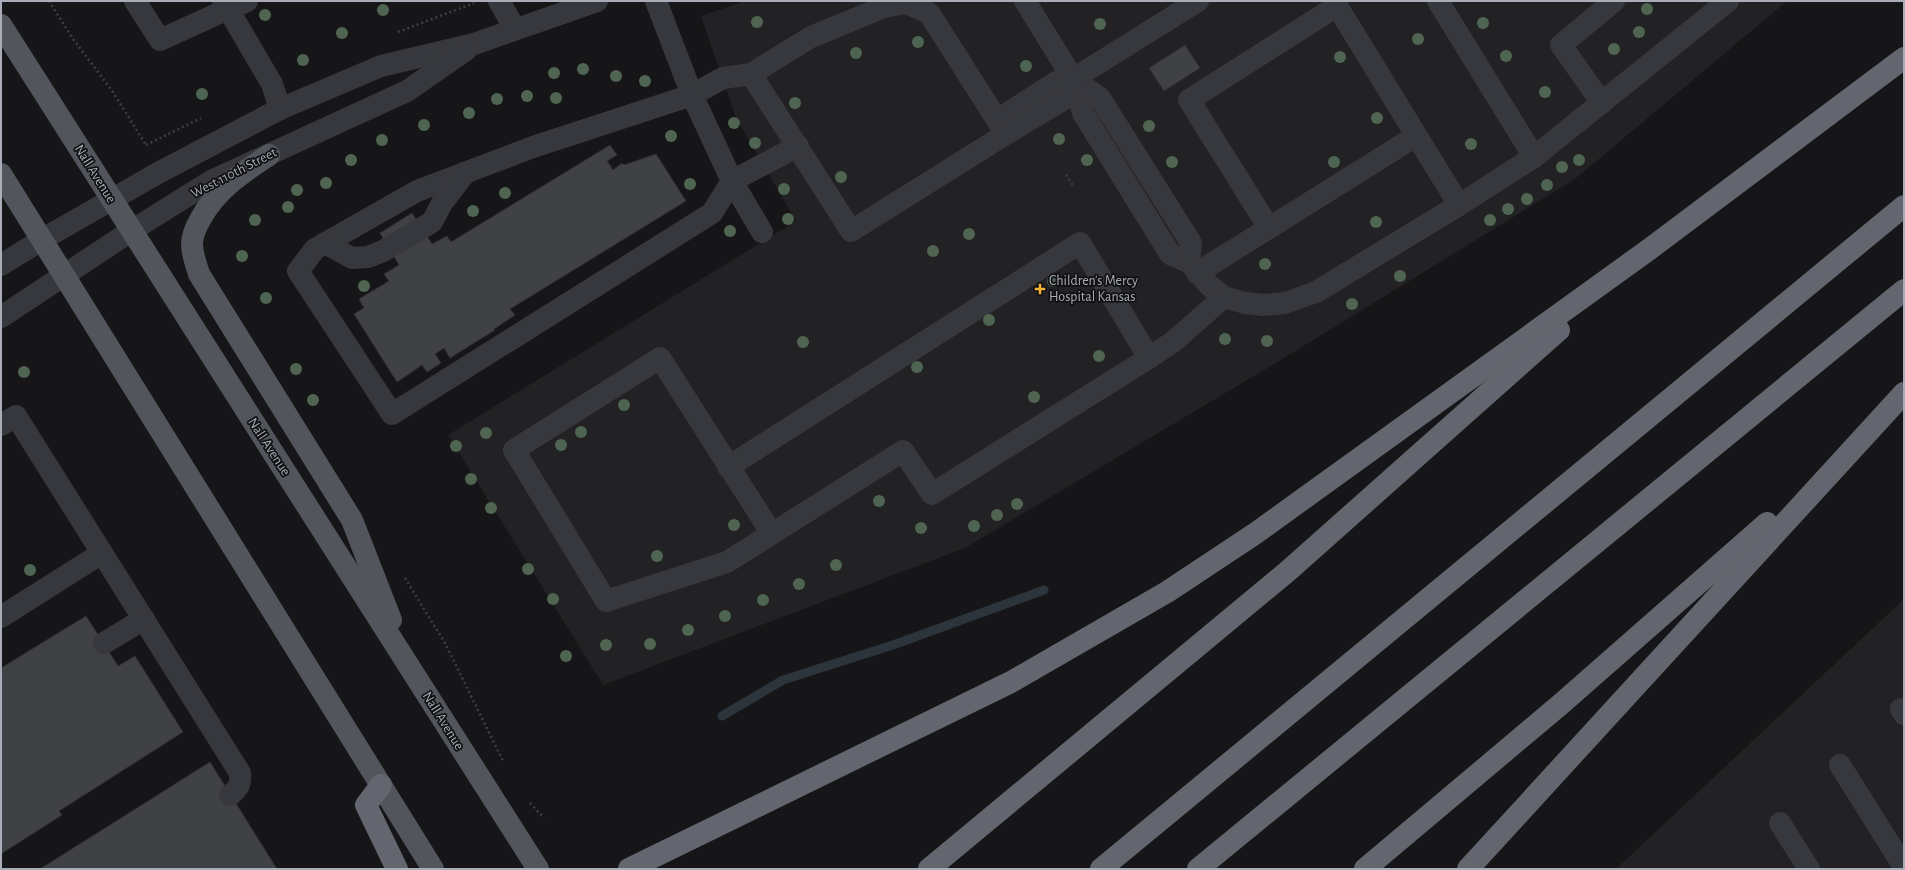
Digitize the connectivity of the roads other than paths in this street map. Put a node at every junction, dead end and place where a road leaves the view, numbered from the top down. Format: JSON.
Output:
{"nodes":[{"id":1,"x":135,"y":1,"type":"edge"},
{"id":2,"x":499,"y":1,"type":"edge"},
{"id":3,"x":597,"y":1,"type":"edge"},
{"id":4,"x":656,"y":1,"type":"edge"},
{"id":5,"x":1025,"y":1,"type":"edge"},
{"id":6,"x":1198,"y":1,"type":"edge"},
{"id":7,"x":1438,"y":1,"type":"edge"},
{"id":8,"x":1614,"y":1,"type":"edge"},
{"id":9,"x":1728,"y":1,"type":"edge"},
{"id":10,"x":233,"y":4,"type":"edge"},
{"id":11,"x":1,"y":25,"type":"edge"},
{"id":12,"x":515,"y":29,"type":"junction"},
{"id":13,"x":474,"y":44,"type":"junction"},
{"id":14,"x":1904,"y":58,"type":"edge"},
{"id":15,"x":751,"y":74,"type":"junction"},
{"id":16,"x":1073,"y":79,"type":"junction"},
{"id":17,"x":692,"y":95,"type":"junction"},
{"id":18,"x":1602,"y":103,"type":"junction"},
{"id":19,"x":280,"y":109,"type":"junction"},
{"id":20,"x":1001,"y":127,"type":"junction"},
{"id":21,"x":1416,"y":136,"type":"junction"},
{"id":22,"x":798,"y":146,"type":"junction"},
{"id":23,"x":269,"y":155,"type":"junction"},
{"id":24,"x":1534,"y":157,"type":"junction"},
{"id":25,"x":465,"y":173,"type":"junction"},
{"id":26,"x":1,"y":174,"type":"edge"},
{"id":27,"x":732,"y":182,"type":"junction"},
{"id":28,"x":112,"y":199,"type":"junction"},
{"id":29,"x":1458,"y":206,"type":"junction"},
{"id":30,"x":1904,"y":206,"type":"edge"},
{"id":31,"x":1269,"y":228,"type":"junction"},
{"id":32,"x":131,"y":230,"type":"junction"},
{"id":33,"x":762,"y":232,"type":"dead end"},
{"id":34,"x":43,"y":240,"type":"junction"},
{"id":35,"x":325,"y":243,"type":"junction"},
{"id":36,"x":1651,"y":248,"type":"junction"},
{"id":37,"x":1,"y":266,"type":"edge"},
{"id":38,"x":1193,"y":268,"type":"junction"},
{"id":39,"x":65,"y":275,"type":"junction"},
{"id":40,"x":1904,"y":290,"type":"edge"},
{"id":41,"x":1224,"y":297,"type":"junction"},
{"id":42,"x":1,"y":316,"type":"edge"},
{"id":43,"x":1149,"y":358,"type":"junction"},
{"id":44,"x":1904,"y":393,"type":"edge"},
{"id":45,"x":1,"y":425,"type":"edge"},
{"id":46,"x":1848,"y":452,"type":"junction"},
{"id":47,"x":728,"y":467,"type":"junction"},
{"id":48,"x":772,"y":534,"type":"junction"},
{"id":49,"x":102,"y":553,"type":"junction"},
{"id":50,"x":1,"y":617,"type":"edge"},
{"id":51,"x":144,"y":619,"type":"junction"},
{"id":52,"x":104,"y":643,"type":"dead end"},
{"id":53,"x":409,"y":666,"type":"junction"},
{"id":54,"x":1840,"y":765,"type":"dead end"},
{"id":55,"x":381,"y":786,"type":"junction"},
{"id":56,"x":230,"y":795,"type":"dead end"},
{"id":57,"x":1780,"y":823,"type":"dead end"},
{"id":58,"x":1904,"y":867,"type":"edge"},
{"id":59,"x":397,"y":869,"type":"edge"},
{"id":60,"x":433,"y":869,"type":"edge"},
{"id":61,"x":538,"y":869,"type":"edge"},
{"id":62,"x":629,"y":869,"type":"edge"},
{"id":63,"x":929,"y":869,"type":"edge"},
{"id":64,"x":1101,"y":869,"type":"edge"},
{"id":65,"x":1198,"y":869,"type":"edge"},
{"id":66,"x":1365,"y":869,"type":"edge"},
{"id":67,"x":1468,"y":869,"type":"edge"},
{"id":68,"x":1809,"y":869,"type":"edge"}],
"edges":[{"from":1,"to":10,"type":"street"},
{"from":2,"to":12,"type":"street"},
{"from":3,"to":12,"type":"street","name":"West 110th Street"},
{"from":4,"to":17,"type":"street"},
{"from":5,"to":16,"type":"street"},
{"from":6,"to":16,"type":"street"},
{"from":7,"to":24,"type":"street"},
{"from":8,"to":18,"type":"street"},
{"from":9,"to":18,"type":"street"},
{"from":10,"to":19,"type":"street"},
{"from":11,"to":28,"type":"main road","name":"Nall Avenue"},
{"from":12,"to":13,"type":"street","name":"West 110th Street"},
{"from":13,"to":19,"type":"street","name":"West 110th Street"},
{"from":13,"to":23,"type":"street","name":"West 110th Street"},
{"from":14,"to":36,"type":"highway"},
{"from":15,"to":17,"type":"street"},
{"from":15,"to":20,"type":"street"},
{"from":15,"to":22,"type":"street"},
{"from":16,"to":20,"type":"street"},
{"from":16,"to":38,"type":"street"},
{"from":17,"to":25,"type":"street"},
{"from":17,"to":27,"type":"street"},
{"from":18,"to":24,"type":"street"},
{"from":19,"to":28,"type":"street","name":"West 110th Street"},
{"from":20,"to":22,"type":"street"},
{"from":21,"to":29,"type":"street"},
{"from":21,"to":31,"type":"street"},
{"from":21,"to":31,"type":"street"},
{"from":22,"to":27,"type":"street"},
{"from":23,"to":32,"type":"street","name":"West 110th Street"},
{"from":23,"to":53,"type":"main road"},
{"from":24,"to":29,"type":"street"},
{"from":25,"to":35,"type":"street"},
{"from":25,"to":35,"type":"street"},
{"from":26,"to":34,"type":"main road"},
{"from":27,"to":33,"type":"street"},
{"from":27,"to":35,"type":"street"},
{"from":28,"to":32,"type":"main road","name":"Nall Avenue"},
{"from":28,"to":34,"type":"street","name":"West 110th Street"},
{"from":29,"to":41,"type":"street"},
{"from":30,"to":64,"type":"highway"},
{"from":31,"to":38,"type":"street"},
{"from":32,"to":39,"type":"street","name":"West 110th Street"},
{"from":32,"to":53,"type":"main road","name":"Nall Avenue"},
{"from":34,"to":37,"type":"street","name":"West 110th Street"},
{"from":34,"to":39,"type":"main road"},
{"from":36,"to":62,"type":"highway"},
{"from":36,"to":63,"type":"highway"},
{"from":38,"to":41,"type":"street"},
{"from":39,"to":42,"type":"street","name":"West 110th Street"},
{"from":39,"to":55,"type":"main road"},
{"from":40,"to":65,"type":"highway"},
{"from":41,"to":43,"type":"street"},
{"from":43,"to":47,"type":"street"},
{"from":43,"to":48,"type":"street"},
{"from":44,"to":46,"type":"highway"},
{"from":45,"to":49,"type":"street"},
{"from":46,"to":66,"type":"highway"},
{"from":46,"to":67,"type":"highway"},
{"from":47,"to":48,"type":"street"},
{"from":47,"to":48,"type":"street"},
{"from":49,"to":50,"type":"street"},
{"from":49,"to":51,"type":"street"},
{"from":51,"to":52,"type":"street"},
{"from":51,"to":56,"type":"street"},
{"from":53,"to":61,"type":"main road","name":"Nall Avenue"},
{"from":54,"to":58,"type":"street"},
{"from":55,"to":59,"type":"highway"},
{"from":55,"to":60,"type":"main road"},
{"from":57,"to":68,"type":"street"}]}
